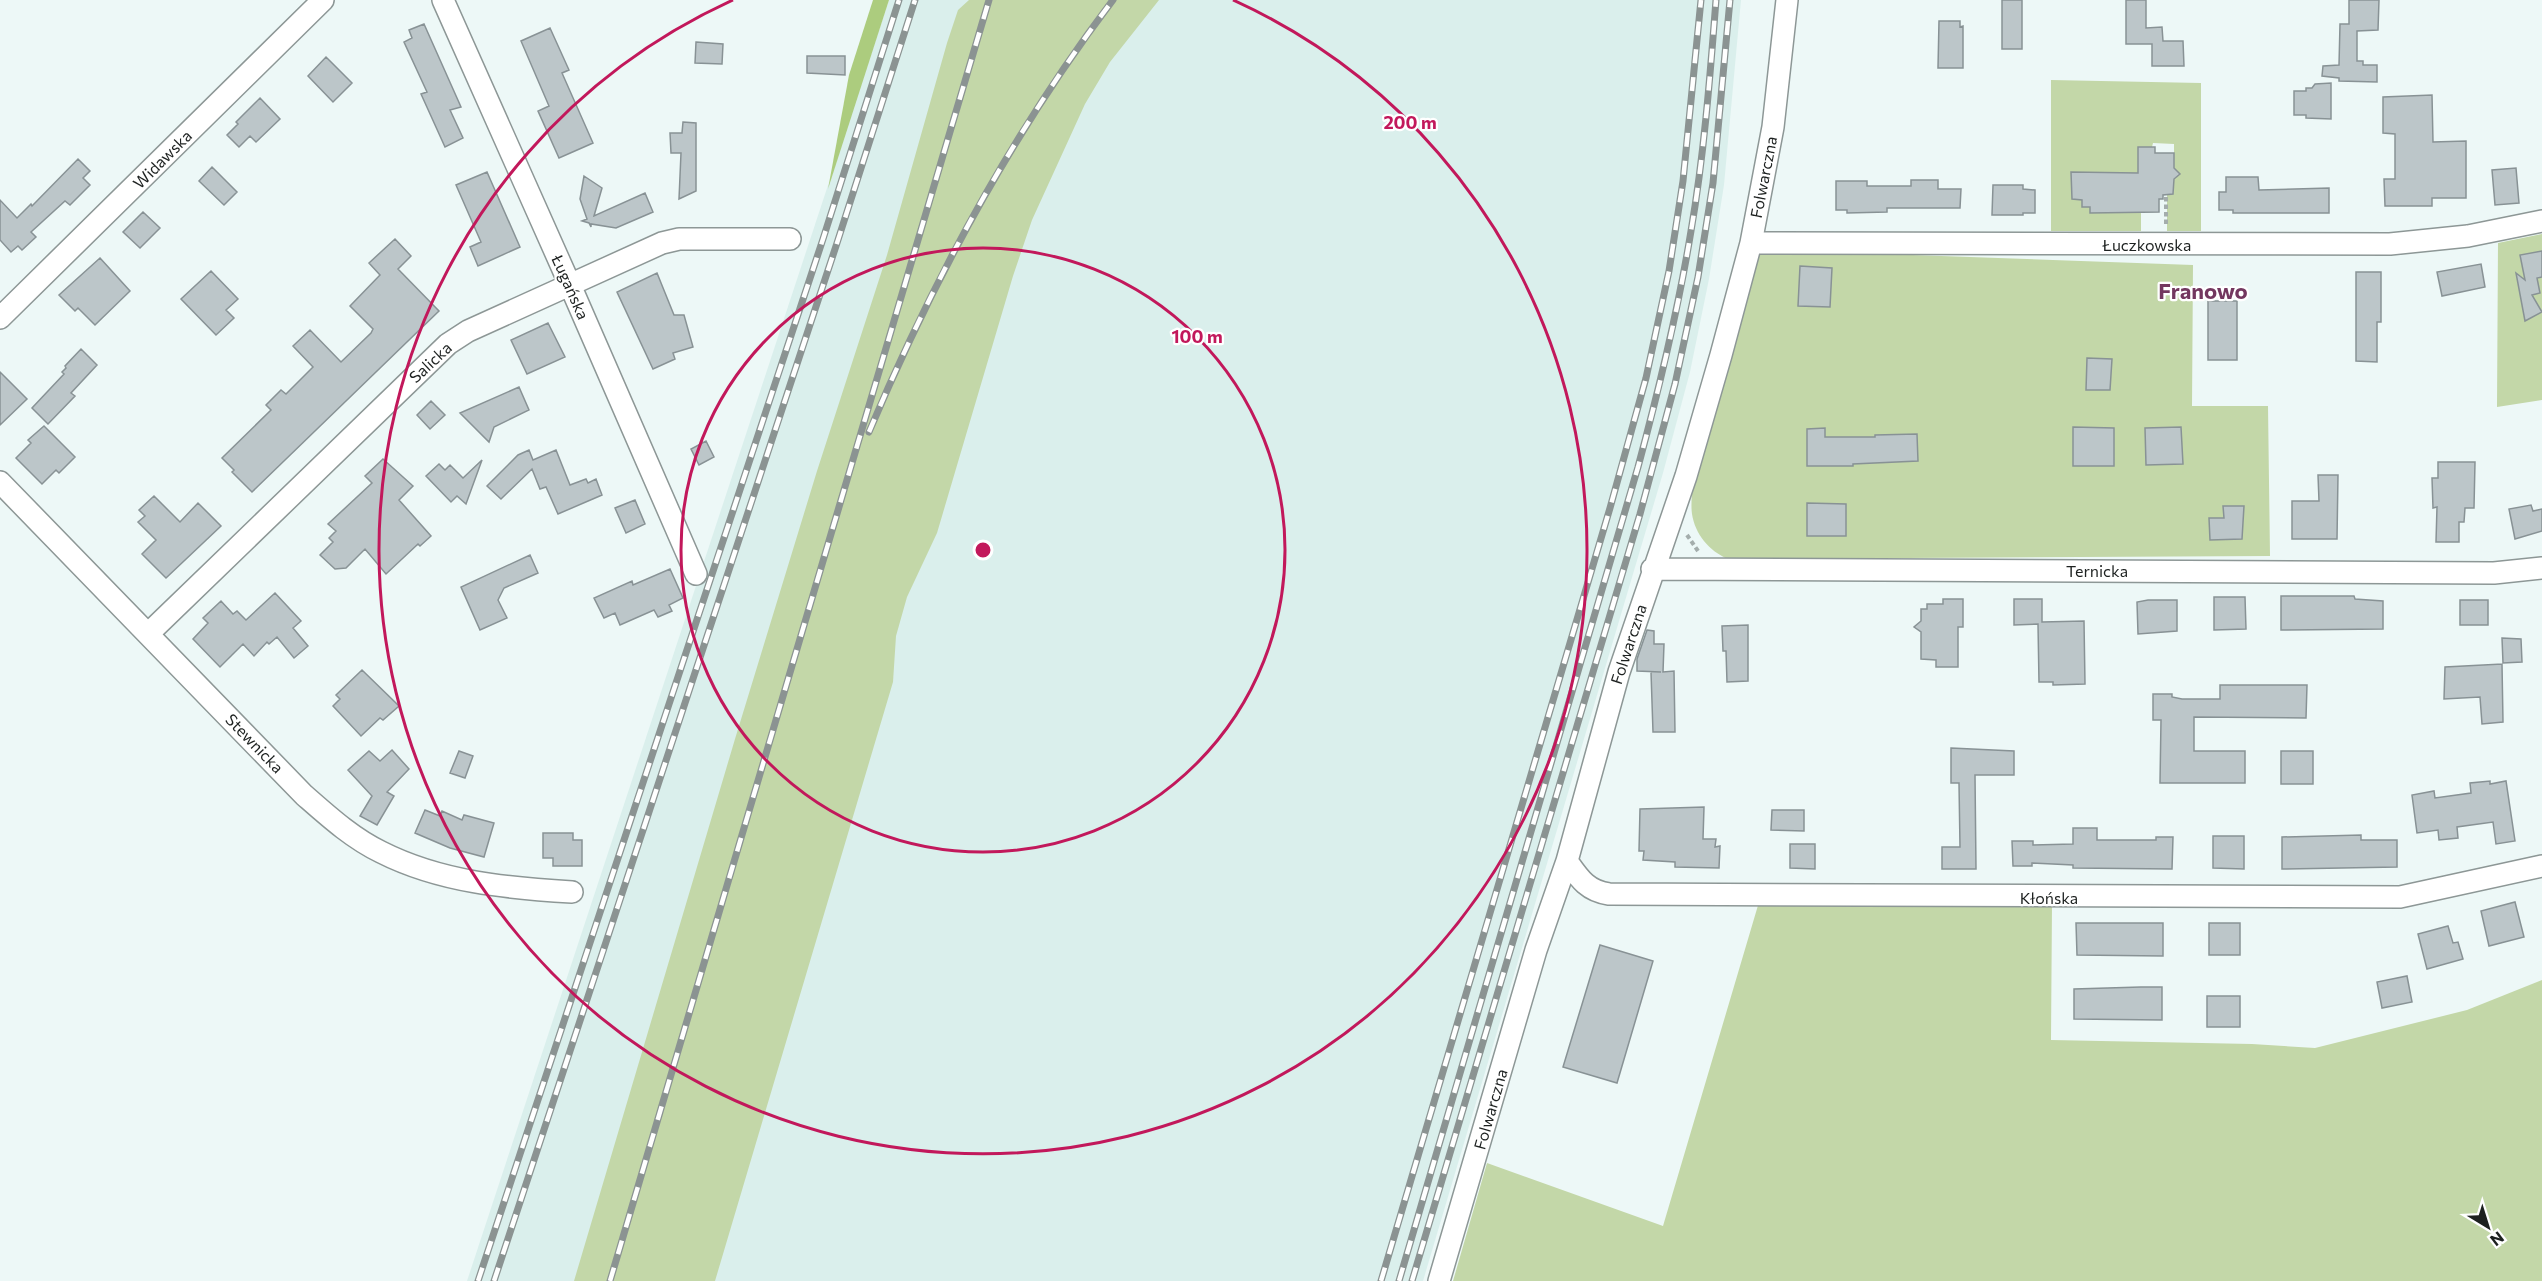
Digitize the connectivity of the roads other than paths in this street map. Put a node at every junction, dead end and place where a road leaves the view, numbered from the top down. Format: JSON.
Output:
{"nodes":[{"id":1,"x":323,"y":0,"type":"edge"},
{"id":2,"x":443,"y":0,"type":"edge"},
{"id":3,"x":1787,"y":0,"type":"edge"},
{"id":4,"x":2542,"y":221,"type":"edge"},
{"id":5,"x":790,"y":239,"type":"dead end"},
{"id":6,"x":1751,"y":243,"type":"junction"},
{"id":7,"x":570,"y":285,"type":"junction"},
{"id":8,"x":0,"y":318,"type":"edge"},
{"id":9,"x":0,"y":482,"type":"edge"},
{"id":10,"x":2542,"y":568,"type":"edge"},
{"id":11,"x":1652,"y":569,"type":"junction"},
{"id":12,"x":696,"y":574,"type":"dead end"},
{"id":13,"x":149,"y":633,"type":"junction"},
{"id":14,"x":1567,"y":861,"type":"junction"},
{"id":15,"x":2542,"y":866,"type":"edge"},
{"id":16,"x":572,"y":892,"type":"dead end"},
{"id":17,"x":1439,"y":1281,"type":"edge"}],
"edges":[{"from":1,"to":8,"type":"street","name":"Widawska"},
{"from":2,"to":7,"type":"street","name":"Ługańska"},
{"from":3,"to":6,"type":"street","name":"Folwarczna"},
{"from":4,"to":6,"type":"street","name":"Łuczkowska"},
{"from":5,"to":7,"type":"street","name":"Salicka"},
{"from":6,"to":11,"type":"street","name":"Folwarczna"},
{"from":7,"to":12,"type":"street","name":"Ługańska"},
{"from":7,"to":13,"type":"street","name":"Salicka"},
{"from":9,"to":13,"type":"street","name":"Stewnicka"},
{"from":10,"to":11,"type":"street","name":"Ternicka"},
{"from":11,"to":14,"type":"street","name":"Folwarczna"},
{"from":13,"to":16,"type":"street","name":"Stewnicka"},
{"from":14,"to":15,"type":"street","name":"Kłońska"},
{"from":14,"to":17,"type":"street","name":"Folwarczna"}]}
